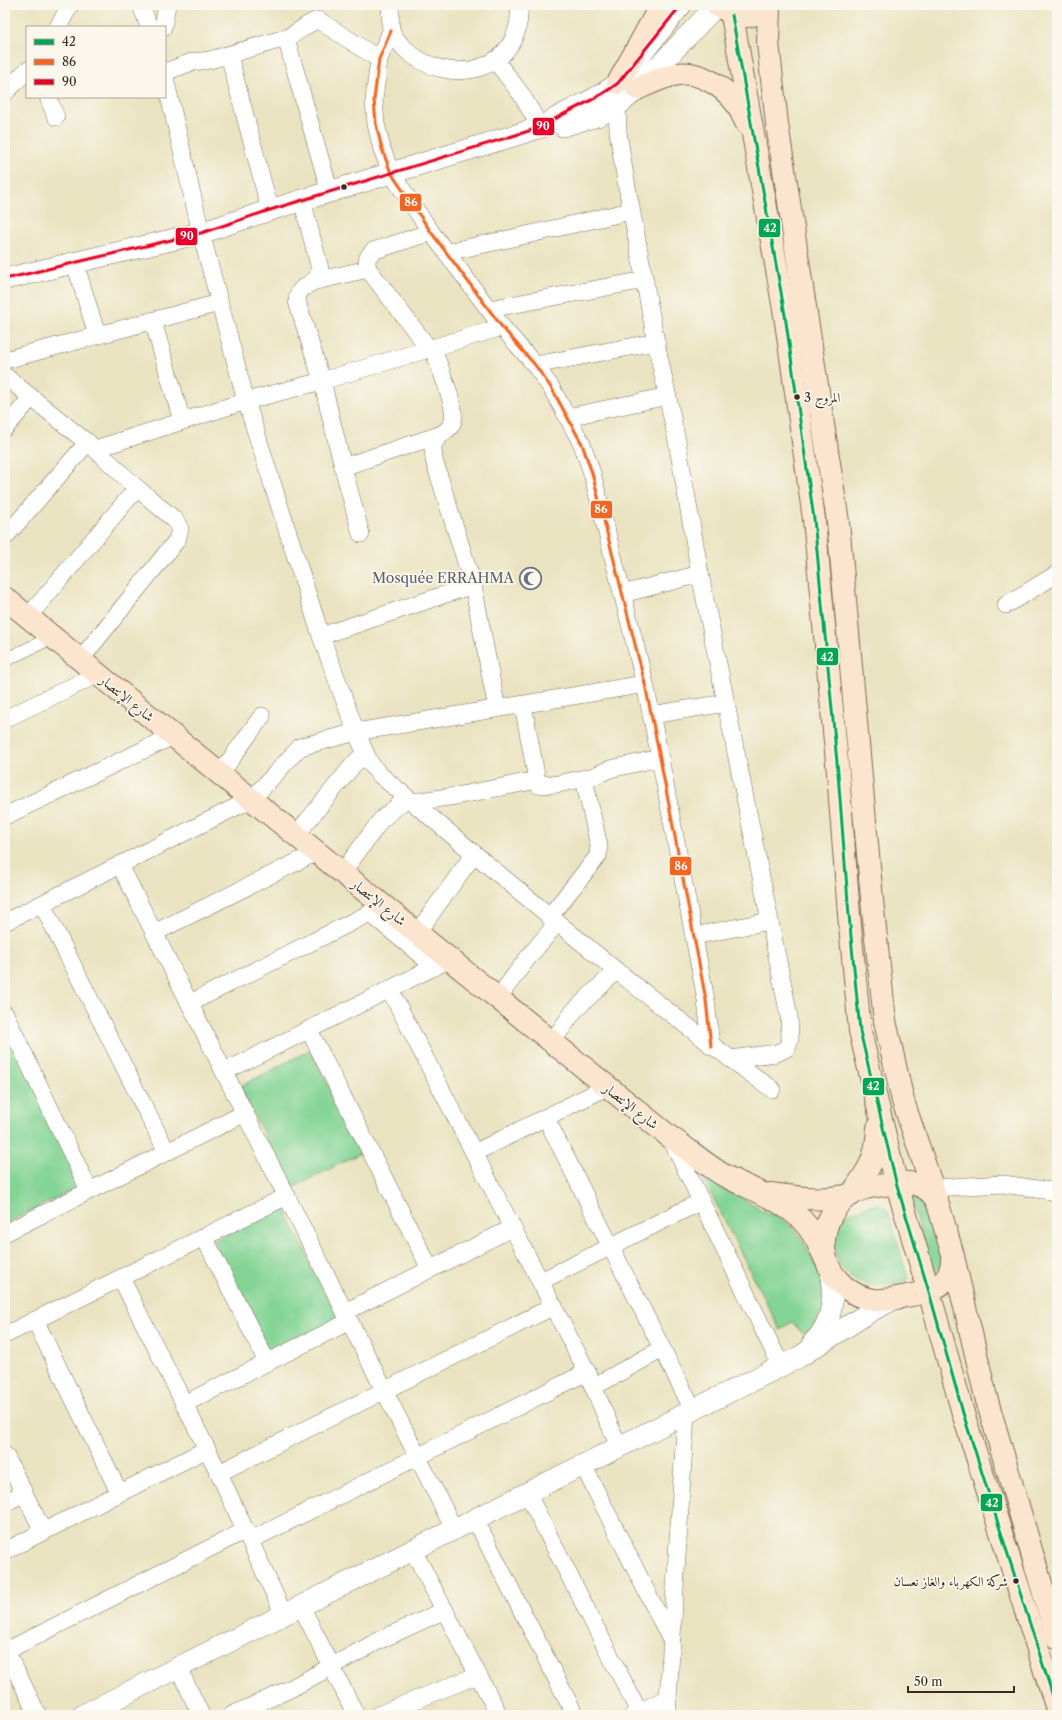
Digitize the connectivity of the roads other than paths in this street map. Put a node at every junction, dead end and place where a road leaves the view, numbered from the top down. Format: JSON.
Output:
{"nodes":[{"id":1,"x":70,"y":5,"type":"edge"},
{"id":2,"x":141,"y":5,"type":"edge"},
{"id":3,"x":167,"y":5,"type":"edge"},
{"id":4,"x":390,"y":5,"type":"edge"},
{"id":5,"x":519,"y":5,"type":"edge"},
{"id":6,"x":661,"y":5,"type":"edge"},
{"id":7,"x":681,"y":5,"type":"edge"},
{"id":8,"x":769,"y":6,"type":"edge"},
{"id":9,"x":722,"y":8,"type":"edge"},
{"id":10,"x":59,"y":26,"type":"edge"},
{"id":11,"x":149,"y":26,"type":"edge"},
{"id":12,"x":163,"y":26,"type":"edge"},
{"id":13,"x":391,"y":31,"type":"junction"},
{"id":14,"x":286,"y":38,"type":"junction"},
{"id":15,"x":228,"y":54,"type":"junction"},
{"id":16,"x":379,"y":59,"type":"junction"},
{"id":17,"x":496,"y":61,"type":"junction"},
{"id":18,"x":26,"y":71,"type":"edge"},
{"id":19,"x":166,"y":72,"type":"edge"},
{"id":20,"x":166,"y":82,"type":"edge"},
{"id":21,"x":627,"y":86,"type":"junction"},
{"id":22,"x":5,"y":93,"type":"edge"},
{"id":23,"x":48,"y":98,"type":"edge"},
{"id":24,"x":617,"y":106,"type":"junction"},
{"id":25,"x":56,"y":117,"type":"dead end"},
{"id":26,"x":542,"y":128,"type":"junction"},
{"id":27,"x":755,"y":139,"type":"junction"},
{"id":28,"x":391,"y":173,"type":"junction"},
{"id":29,"x":330,"y":193,"type":"junction"},
{"id":30,"x":302,"y":200,"type":"junction"},
{"id":31,"x":270,"y":210,"type":"junction"},
{"id":32,"x":631,"y":211,"type":"junction"},
{"id":33,"x":431,"y":232,"type":"junction"},
{"id":34,"x":201,"y":233,"type":"junction"},
{"id":35,"x":447,"y":252,"type":"junction"},
{"id":36,"x":75,"y":263,"type":"junction"},
{"id":37,"x":368,"y":269,"type":"junction"},
{"id":38,"x":5,"y":279,"type":"edge"},
{"id":39,"x":645,"y":280,"type":"junction"},
{"id":40,"x":316,"y":281,"type":"junction"},
{"id":41,"x":219,"y":303,"type":"junction"},
{"id":42,"x":489,"y":309,"type":"junction"},
{"id":43,"x":153,"y":321,"type":"junction"},
{"id":44,"x":502,"y":327,"type":"junction"},
{"id":45,"x":97,"y":335,"type":"junction"},
{"id":46,"x":656,"y":342,"type":"junction"},
{"id":47,"x":432,"y":349,"type":"junction"},
{"id":48,"x":5,"y":360,"type":"edge"},
{"id":49,"x":535,"y":365,"type":"junction"},
{"id":50,"x":5,"y":376,"type":"edge"},
{"id":51,"x":322,"y":381,"type":"junction"},
{"id":52,"x":668,"y":396,"type":"junction"},
{"id":53,"x":31,"y":398,"type":"junction"},
{"id":54,"x":246,"y":401,"type":"junction"},
{"id":55,"x":568,"y":417,"type":"junction"},
{"id":56,"x":182,"y":421,"type":"junction"},
{"id":57,"x":5,"y":428,"type":"edge"},
{"id":58,"x":439,"y":435,"type":"junction"},
{"id":59,"x":92,"y":445,"type":"junction"},
{"id":60,"x":342,"y":467,"type":"junction"},
{"id":61,"x":137,"y":488,"type":"junction"},
{"id":62,"x":361,"y":534,"type":"dead end"},
{"id":63,"x":5,"y":537,"type":"edge"},
{"id":64,"x":700,"y":574,"type":"junction"},
{"id":65,"x":1057,"y":574,"type":"edge"},
{"id":66,"x":473,"y":585,"type":"junction"},
{"id":67,"x":622,"y":594,"type":"junction"},
{"id":68,"x":5,"y":598,"type":"edge"},
{"id":69,"x":1006,"y":604,"type":"dead end"},
{"id":70,"x":28,"y":617,"type":"junction"},
{"id":71,"x":321,"y":636,"type":"junction"},
{"id":72,"x":53,"y":637,"type":"junction"},
{"id":73,"x":5,"y":660,"type":"edge"},
{"id":74,"x":80,"y":660,"type":"junction"},
{"id":75,"x":98,"y":674,"type":"junction"},
{"id":76,"x":645,"y":684,"type":"junction"},
{"id":77,"x":726,"y":703,"type":"junction"},
{"id":78,"x":523,"y":705,"type":"junction"},
{"id":79,"x":497,"y":709,"type":"junction"},
{"id":80,"x":651,"y":715,"type":"junction"},
{"id":81,"x":262,"y":716,"type":"dead end"},
{"id":82,"x":5,"y":719,"type":"edge"},
{"id":83,"x":356,"y":732,"type":"junction"},
{"id":84,"x":174,"y":736,"type":"junction"},
{"id":85,"x":365,"y":753,"type":"junction"},
{"id":86,"x":660,"y":758,"type":"junction"},
{"id":87,"x":220,"y":774,"type":"junction"},
{"id":88,"x":584,"y":779,"type":"junction"},
{"id":89,"x":537,"y":780,"type":"junction"},
{"id":90,"x":252,"y":800,"type":"junction"},
{"id":91,"x":409,"y":800,"type":"junction"},
{"id":92,"x":5,"y":816,"type":"edge"},
{"id":93,"x":296,"y":835,"type":"junction"},
{"id":94,"x":317,"y":852,"type":"junction"},
{"id":95,"x":474,"y":854,"type":"junction"},
{"id":96,"x":120,"y":865,"type":"junction"},
{"id":97,"x":342,"y":873,"type":"junction"},
{"id":98,"x":42,"y":904,"type":"junction"},
{"id":99,"x":553,"y":920,"type":"junction"},
{"id":100,"x":769,"y":921,"type":"junction"},
{"id":101,"x":5,"y":922,"type":"edge"},
{"id":102,"x":154,"y":933,"type":"junction"},
{"id":103,"x":417,"y":933,"type":"junction"},
{"id":104,"x":694,"y":936,"type":"junction"},
{"id":105,"x":443,"y":963,"type":"junction"},
{"id":106,"x":616,"y":971,"type":"junction"},
{"id":107,"x":390,"y":990,"type":"junction"},
{"id":108,"x":498,"y":998,"type":"junction"},
{"id":109,"x":190,"y":1003,"type":"junction"},
{"id":110,"x":5,"y":1014,"type":"edge"},
{"id":111,"x":309,"y":1030,"type":"junction"},
{"id":112,"x":552,"y":1042,"type":"junction"},
{"id":113,"x":711,"y":1046,"type":"junction"},
{"id":114,"x":730,"y":1059,"type":"junction"},
{"id":115,"x":224,"y":1072,"type":"junction"},
{"id":116,"x":607,"y":1087,"type":"junction"},
{"id":117,"x":772,"y":1089,"type":"dead end"},
{"id":118,"x":245,"y":1113,"type":"junction"},
{"id":119,"x":879,"y":1115,"type":"junction"},
{"id":120,"x":546,"y":1118,"type":"junction"},
{"id":121,"x":670,"y":1137,"type":"junction"},
{"id":122,"x":167,"y":1152,"type":"junction"},
{"id":123,"x":474,"y":1153,"type":"junction"},
{"id":124,"x":896,"y":1182,"type":"junction"},
{"id":125,"x":89,"y":1190,"type":"junction"},
{"id":126,"x":1057,"y":1192,"type":"edge"},
{"id":127,"x":762,"y":1193,"type":"junction"},
{"id":128,"x":850,"y":1195,"type":"junction"},
{"id":129,"x":287,"y":1196,"type":"junction"},
{"id":130,"x":936,"y":1196,"type":"junction"},
{"id":131,"x":700,"y":1202,"type":"junction"},
{"id":132,"x":512,"y":1228,"type":"junction"},
{"id":133,"x":5,"y":1233,"type":"edge"},
{"id":134,"x":204,"y":1237,"type":"junction"},
{"id":135,"x":610,"y":1246,"type":"junction"},
{"id":136,"x":952,"y":1252,"type":"junction"},
{"id":137,"x":828,"y":1265,"type":"junction"},
{"id":138,"x":430,"y":1269,"type":"junction"},
{"id":139,"x":121,"y":1278,"type":"junction"},
{"id":140,"x":541,"y":1281,"type":"junction"},
{"id":141,"x":929,"y":1292,"type":"junction"},
{"id":142,"x":896,"y":1298,"type":"junction"},
{"id":143,"x":554,"y":1306,"type":"junction"},
{"id":144,"x":347,"y":1316,"type":"junction"},
{"id":145,"x":35,"y":1320,"type":"junction"},
{"id":146,"x":5,"y":1335,"type":"edge"},
{"id":147,"x":662,"y":1348,"type":"junction"},
{"id":148,"x":267,"y":1362,"type":"junction"},
{"id":149,"x":790,"y":1362,"type":"junction"},
{"id":150,"x":590,"y":1380,"type":"junction"},
{"id":151,"x":384,"y":1390,"type":"junction"},
{"id":152,"x":184,"y":1404,"type":"junction"},
{"id":153,"x":690,"y":1412,"type":"junction"},
{"id":154,"x":619,"y":1447,"type":"junction"},
{"id":155,"x":207,"y":1449,"type":"junction"},
{"id":156,"x":5,"y":1455,"type":"edge"},
{"id":157,"x":418,"y":1456,"type":"junction"},
{"id":158,"x":583,"y":1466,"type":"junction"},
{"id":159,"x":219,"y":1473,"type":"junction"},
{"id":160,"x":119,"y":1492,"type":"junction"},
{"id":161,"x":24,"y":1493,"type":"junction"},
{"id":162,"x":527,"y":1493,"type":"junction"},
{"id":163,"x":5,"y":1503,"type":"edge"},
{"id":164,"x":475,"y":1519,"type":"junction"},
{"id":165,"x":454,"y":1529,"type":"junction"},
{"id":166,"x":43,"y":1530,"type":"junction"},
{"id":167,"x":248,"y":1535,"type":"junction"},
{"id":168,"x":413,"y":1550,"type":"junction"},
{"id":169,"x":5,"y":1551,"type":"edge"},
{"id":170,"x":292,"y":1610,"type":"junction"},
{"id":171,"x":445,"y":1610,"type":"junction"},
{"id":172,"x":1057,"y":1638,"type":"edge"},
{"id":173,"x":672,"y":1642,"type":"junction"},
{"id":174,"x":5,"y":1650,"type":"edge"},
{"id":175,"x":331,"y":1666,"type":"junction"},
{"id":176,"x":178,"y":1667,"type":"junction"},
{"id":177,"x":478,"y":1675,"type":"junction"},
{"id":178,"x":668,"y":1698,"type":"junction"},
{"id":179,"x":1057,"y":1709,"type":"edge"},
{"id":180,"x":636,"y":1714,"type":"edge"},
{"id":181,"x":38,"y":1715,"type":"edge"},
{"id":182,"x":82,"y":1715,"type":"edge"},
{"id":183,"x":201,"y":1715,"type":"edge"},
{"id":184,"x":232,"y":1715,"type":"edge"},
{"id":185,"x":356,"y":1715,"type":"edge"},
{"id":186,"x":378,"y":1715,"type":"edge"},
{"id":187,"x":499,"y":1715,"type":"edge"},
{"id":188,"x":575,"y":1715,"type":"edge"},
{"id":189,"x":668,"y":1715,"type":"edge"}],
"edges":[{"from":1,"to":10,"type":"street"},
{"from":2,"to":11,"type":"street"},
{"from":3,"to":12,"type":"street"},
{"from":4,"to":13,"type":"street"},
{"from":5,"to":17,"type":"street"},
{"from":6,"to":21,"type":"main road"},
{"from":7,"to":21,"type":"street"},
{"from":8,"to":9,"type":"main road"},
{"from":8,"to":130,"type":"main road"},
{"from":9,"to":21,"type":"street"},
{"from":9,"to":27,"type":"main road"},
{"from":13,"to":16,"type":"street"},
{"from":13,"to":17,"type":"street"},
{"from":14,"to":15,"type":"street"},
{"from":14,"to":16,"type":"street"},
{"from":14,"to":29,"type":"street"},
{"from":15,"to":19,"type":"street"},
{"from":15,"to":31,"type":"street"},
{"from":16,"to":28,"type":"street"},
{"from":17,"to":26,"type":"street"},
{"from":18,"to":22,"type":"street"},
{"from":20,"to":34,"type":"street"},
{"from":21,"to":24,"type":"street"},
{"from":21,"to":26,"type":"street"},
{"from":21,"to":27,"type":"main road"},
{"from":23,"to":25,"type":"street"},
{"from":24,"to":26,"type":"street"},
{"from":24,"to":32,"type":"street"},
{"from":26,"to":28,"type":"street"},
{"from":27,"to":119,"type":"main road"},
{"from":28,"to":29,"type":"street"},
{"from":28,"to":33,"type":"street"},
{"from":29,"to":30,"type":"street"},
{"from":30,"to":31,"type":"street"},
{"from":30,"to":40,"type":"street"},
{"from":31,"to":34,"type":"street"},
{"from":32,"to":35,"type":"street"},
{"from":32,"to":39,"type":"street"},
{"from":33,"to":35,"type":"street"},
{"from":33,"to":37,"type":"street"},
{"from":34,"to":36,"type":"street"},
{"from":34,"to":41,"type":"street"},
{"from":35,"to":42,"type":"street"},
{"from":36,"to":38,"type":"street"},
{"from":36,"to":45,"type":"street"},
{"from":37,"to":40,"type":"street"},
{"from":37,"to":47,"type":"street"},
{"from":39,"to":42,"type":"street"},
{"from":39,"to":46,"type":"street"},
{"from":40,"to":51,"type":"street"},
{"from":41,"to":43,"type":"street"},
{"from":41,"to":54,"type":"street"},
{"from":42,"to":44,"type":"street"},
{"from":43,"to":45,"type":"street"},
{"from":43,"to":56,"type":"street"},
{"from":44,"to":47,"type":"street"},
{"from":44,"to":49,"type":"street"},
{"from":45,"to":48,"type":"street"},
{"from":46,"to":49,"type":"street"},
{"from":46,"to":52,"type":"street"},
{"from":47,"to":51,"type":"street"},
{"from":47,"to":58,"type":"street"},
{"from":49,"to":55,"type":"street"},
{"from":50,"to":53,"type":"street"},
{"from":51,"to":54,"type":"street"},
{"from":51,"to":60,"type":"street"},
{"from":52,"to":55,"type":"street"},
{"from":52,"to":64,"type":"street"},
{"from":53,"to":57,"type":"street"},
{"from":53,"to":59,"type":"street"},
{"from":54,"to":56,"type":"street"},
{"from":54,"to":71,"type":"street"},
{"from":55,"to":67,"type":"street"},
{"from":56,"to":59,"type":"street"},
{"from":58,"to":60,"type":"street"},
{"from":58,"to":66,"type":"street"},
{"from":59,"to":61,"type":"street"},
{"from":59,"to":63,"type":"street"},
{"from":60,"to":62,"type":"street"},
{"from":61,"to":70,"type":"street"},
{"from":61,"to":74,"type":"street"},
{"from":64,"to":67,"type":"street"},
{"from":64,"to":77,"type":"street"},
{"from":65,"to":69,"type":"street"},
{"from":66,"to":71,"type":"street"},
{"from":66,"to":79,"type":"street"},
{"from":67,"to":76,"type":"street"},
{"from":68,"to":70,"type":"main road","name":"شارع الإنتصار"},
{"from":70,"to":72,"type":"main road","name":"شارع الإنتصار"},
{"from":71,"to":83,"type":"street"},
{"from":72,"to":73,"type":"street"},
{"from":72,"to":74,"type":"main road","name":"شارع الإنتصار"},
{"from":74,"to":75,"type":"main road","name":"شارع الإنتصار"},
{"from":75,"to":82,"type":"street"},
{"from":75,"to":84,"type":"main road","name":"شارع الإنتصار"},
{"from":76,"to":78,"type":"street"},
{"from":76,"to":80,"type":"street"},
{"from":77,"to":80,"type":"street"},
{"from":77,"to":100,"type":"street"},
{"from":78,"to":79,"type":"street"},
{"from":78,"to":89,"type":"street"},
{"from":79,"to":83,"type":"street"},
{"from":80,"to":86,"type":"street"},
{"from":81,"to":87,"type":"street"},
{"from":83,"to":85,"type":"street"},
{"from":83,"to":90,"type":"street"},
{"from":84,"to":87,"type":"main road","name":"شارع الإنتصار"},
{"from":84,"to":92,"type":"street"},
{"from":85,"to":91,"type":"street"},
{"from":85,"to":93,"type":"street"},
{"from":86,"to":88,"type":"street"},
{"from":86,"to":104,"type":"street"},
{"from":87,"to":90,"type":"main road","name":"شارع الإنتصار"},
{"from":88,"to":89,"type":"street"},
{"from":88,"to":99,"type":"street"},
{"from":89,"to":91,"type":"street"},
{"from":90,"to":93,"type":"main road","name":"شارع الإنتصار"},
{"from":90,"to":96,"type":"street"},
{"from":91,"to":95,"type":"street"},
{"from":91,"to":97,"type":"street"},
{"from":93,"to":94,"type":"main road","name":"شارع الإنتصار"},
{"from":94,"to":97,"type":"main road","name":"شارع الإنتصار"},
{"from":94,"to":102,"type":"street"},
{"from":95,"to":99,"type":"street"},
{"from":95,"to":103,"type":"street"},
{"from":96,"to":98,"type":"street"},
{"from":96,"to":102,"type":"street"},
{"from":97,"to":103,"type":"main road","name":"شارع الإنتصار"},
{"from":98,"to":101,"type":"street"},
{"from":98,"to":122,"type":"street"},
{"from":99,"to":106,"type":"street"},
{"from":99,"to":108,"type":"street"},
{"from":100,"to":104,"type":"street"},
{"from":100,"to":114,"type":"street"},
{"from":102,"to":109,"type":"street"},
{"from":103,"to":105,"type":"main road","name":"شارع الإنتصار"},
{"from":104,"to":113,"type":"street"},
{"from":105,"to":107,"type":"street"},
{"from":105,"to":108,"type":"main road","name":"شارع الإنتصار"},
{"from":105,"to":109,"type":"street"},
{"from":106,"to":112,"type":"street"},
{"from":106,"to":113,"type":"street"},
{"from":107,"to":111,"type":"street"},
{"from":107,"to":123,"type":"street"},
{"from":108,"to":112,"type":"main road","name":"شارع الإنتصار"},
{"from":109,"to":115,"type":"street"},
{"from":110,"to":125,"type":"street"},
{"from":111,"to":115,"type":"street"},
{"from":111,"to":138,"type":"street"},
{"from":112,"to":116,"type":"main road","name":"شارع الإنتصار"},
{"from":113,"to":114,"type":"street"},
{"from":114,"to":117,"type":"street"},
{"from":115,"to":118,"type":"street"},
{"from":116,"to":120,"type":"street"},
{"from":116,"to":121,"type":"main road","name":"شارع الإنتصار"},
{"from":118,"to":122,"type":"street"},
{"from":118,"to":129,"type":"street"},
{"from":119,"to":124,"type":"main road"},
{"from":119,"to":128,"type":"main road"},
{"from":120,"to":123,"type":"street"},
{"from":120,"to":135,"type":"street"},
{"from":121,"to":127,"type":"main road","name":"شارع الإنتصار"},
{"from":121,"to":131,"type":"street"},
{"from":122,"to":125,"type":"street"},
{"from":123,"to":132,"type":"street"},
{"from":124,"to":128,"type":"main road"},
{"from":124,"to":130,"type":"main road"},
{"from":124,"to":141,"type":"main road"},
{"from":125,"to":133,"type":"street"},
{"from":126,"to":130,"type":"street"},
{"from":127,"to":128,"type":"main road"},
{"from":127,"to":137,"type":"main road"},
{"from":128,"to":137,"type":"main road"},
{"from":129,"to":134,"type":"street"},
{"from":129,"to":144,"type":"street"},
{"from":130,"to":136,"type":"main road"},
{"from":131,"to":135,"type":"street"},
{"from":131,"to":149,"type":"street"},
{"from":132,"to":138,"type":"street"},
{"from":132,"to":140,"type":"street"},
{"from":134,"to":139,"type":"street"},
{"from":134,"to":148,"type":"street"},
{"from":135,"to":140,"type":"street"},
{"from":135,"to":147,"type":"street"},
{"from":136,"to":141,"type":"main road"},
{"from":136,"to":172,"type":"main road"},
{"from":137,"to":142,"type":"main road"},
{"from":137,"to":149,"type":"street"},
{"from":138,"to":144,"type":"street"},
{"from":139,"to":145,"type":"street"},
{"from":139,"to":152,"type":"street"},
{"from":140,"to":143,"type":"street"},
{"from":141,"to":142,"type":"main road"},
{"from":141,"to":179,"type":"main road"},
{"from":142,"to":149,"type":"street"},
{"from":143,"to":150,"type":"street"},
{"from":143,"to":151,"type":"street"},
{"from":144,"to":148,"type":"street"},
{"from":144,"to":151,"type":"street"},
{"from":145,"to":146,"type":"street"},
{"from":145,"to":160,"type":"street"},
{"from":147,"to":150,"type":"street"},
{"from":147,"to":153,"type":"street"},
{"from":148,"to":152,"type":"street"},
{"from":149,"to":153,"type":"street"},
{"from":150,"to":154,"type":"street"},
{"from":150,"to":157,"type":"street"},
{"from":151,"to":157,"type":"street"},
{"from":151,"to":159,"type":"street"},
{"from":152,"to":155,"type":"street"},
{"from":153,"to":154,"type":"street"},
{"from":153,"to":173,"type":"street"},
{"from":154,"to":158,"type":"street"},
{"from":155,"to":159,"type":"street"},
{"from":155,"to":160,"type":"street"},
{"from":156,"to":161,"type":"street"},
{"from":157,"to":165,"type":"street"},
{"from":157,"to":167,"type":"street"},
{"from":158,"to":162,"type":"street"},
{"from":158,"to":173,"type":"street"},
{"from":159,"to":167,"type":"street"},
{"from":160,"to":166,"type":"street"},
{"from":161,"to":163,"type":"street"},
{"from":161,"to":166,"type":"street"},
{"from":162,"to":164,"type":"street"},
{"from":162,"to":180,"type":"street"},
{"from":164,"to":165,"type":"street"},
{"from":164,"to":188,"type":"street"},
{"from":165,"to":168,"type":"street"},
{"from":166,"to":169,"type":"street"},
{"from":167,"to":170,"type":"street"},
{"from":167,"to":174,"type":"street"},
{"from":168,"to":170,"type":"street"},
{"from":168,"to":171,"type":"street"},
{"from":170,"to":175,"type":"street"},
{"from":170,"to":176,"type":"street"},
{"from":171,"to":175,"type":"street"},
{"from":171,"to":177,"type":"street"},
{"from":173,"to":178,"type":"street"},
{"from":174,"to":181,"type":"street"},
{"from":175,"to":184,"type":"street"},
{"from":175,"to":185,"type":"street"},
{"from":176,"to":182,"type":"street"},
{"from":176,"to":183,"type":"street"},
{"from":177,"to":186,"type":"street"},
{"from":177,"to":187,"type":"street"},
{"from":178,"to":180,"type":"street"},
{"from":178,"to":189,"type":"street"}]}
